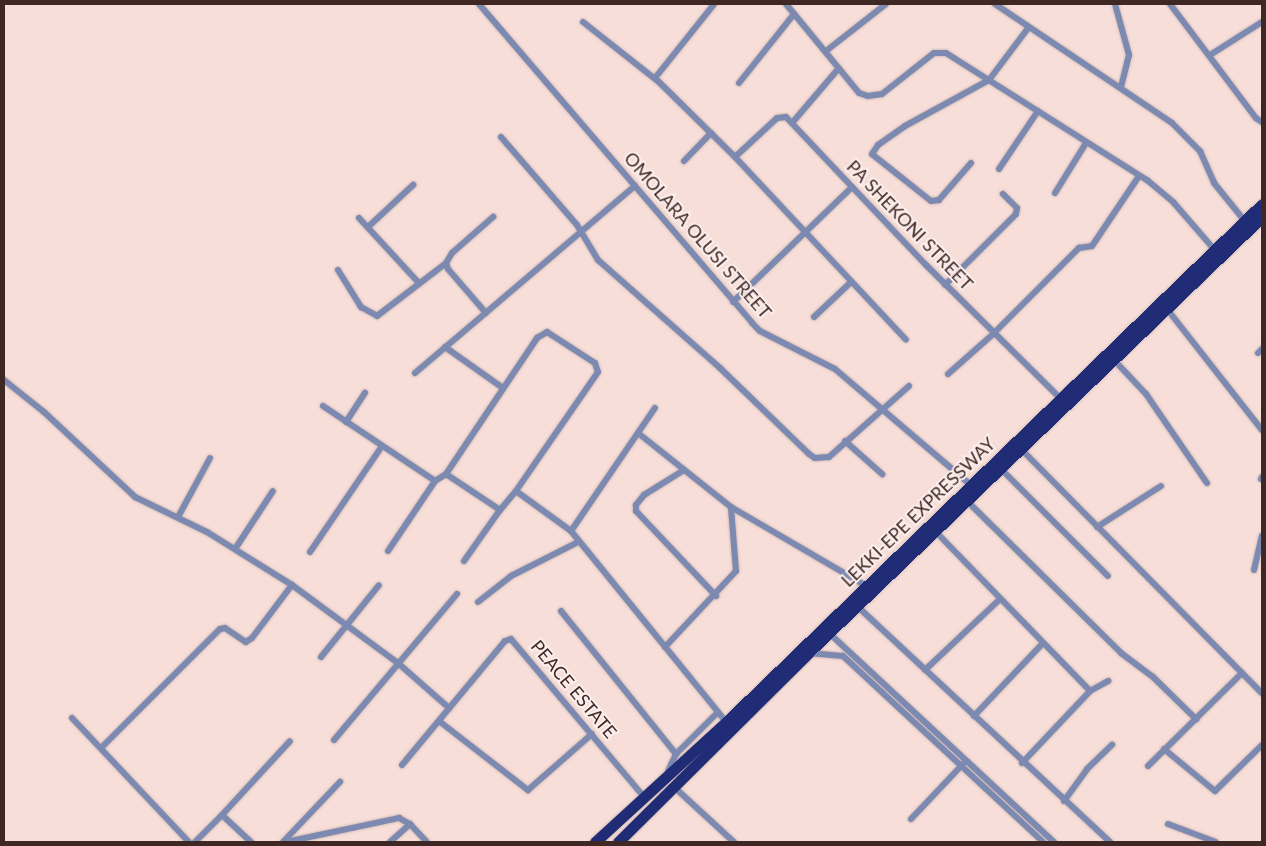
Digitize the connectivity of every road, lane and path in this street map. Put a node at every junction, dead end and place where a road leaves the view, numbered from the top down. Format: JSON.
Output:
{"nodes":[{"id":1,"x":479,"y":4,"type":"edge"},
{"id":2,"x":714,"y":4,"type":"edge"},
{"id":3,"x":786,"y":4,"type":"edge"},
{"id":4,"x":886,"y":4,"type":"edge"},
{"id":5,"x":995,"y":4,"type":"edge"},
{"id":6,"x":1115,"y":4,"type":"edge"},
{"id":7,"x":1170,"y":4,"type":"edge"},
{"id":8,"x":794,"y":14,"type":"junction"},
{"id":9,"x":583,"y":22,"type":"dead end"},
{"id":10,"x":1262,"y":22,"type":"edge"},
{"id":11,"x":1029,"y":27,"type":"junction"},
{"id":12,"x":826,"y":51,"type":"junction"},
{"id":13,"x":1210,"y":55,"type":"junction"},
{"id":14,"x":839,"y":68,"type":"junction"},
{"id":15,"x":655,"y":78,"type":"junction"},
{"id":16,"x":989,"y":80,"type":"junction"},
{"id":17,"x":739,"y":83,"type":"dead end"},
{"id":18,"x":1121,"y":86,"type":"junction"},
{"id":19,"x":1038,"y":111,"type":"junction"},
{"id":20,"x":1262,"y":121,"type":"edge"},
{"id":21,"x":792,"y":123,"type":"junction"},
{"id":22,"x":711,"y":133,"type":"junction"},
{"id":23,"x":501,"y":137,"type":"dead end"},
{"id":24,"x":1086,"y":143,"type":"junction"},
{"id":25,"x":735,"y":157,"type":"junction"},
{"id":26,"x":684,"y":161,"type":"dead end"},
{"id":27,"x":971,"y":163,"type":"dead end"},
{"id":28,"x":998,"y":169,"type":"dead end"},
{"id":29,"x":1139,"y":176,"type":"junction"},
{"id":30,"x":414,"y":186,"type":"dead end"},
{"id":31,"x":635,"y":186,"type":"junction"},
{"id":32,"x":852,"y":186,"type":"junction"},
{"id":33,"x":1055,"y":193,"type":"dead end"},
{"id":34,"x":1003,"y":194,"type":"dead end"},
{"id":35,"x":1262,"y":204,"type":"edge"},
{"id":36,"x":493,"y":217,"type":"dead end"},
{"id":37,"x":1262,"y":217,"type":"edge"},
{"id":38,"x":359,"y":218,"type":"dead end"},
{"id":39,"x":1244,"y":220,"type":"junction"},
{"id":40,"x":368,"y":227,"type":"junction"},
{"id":41,"x":582,"y":232,"type":"junction"},
{"id":42,"x":804,"y":233,"type":"junction"},
{"id":43,"x":1213,"y":248,"type":"junction"},
{"id":44,"x":446,"y":263,"type":"junction"},
{"id":45,"x":338,"y":270,"type":"dead end"},
{"id":46,"x":418,"y":282,"type":"junction"},
{"id":47,"x":851,"y":282,"type":"junction"},
{"id":48,"x":945,"y":285,"type":"junction"},
{"id":49,"x":733,"y":302,"type":"junction"},
{"id":50,"x":1167,"y":309,"type":"junction"},
{"id":51,"x":486,"y":313,"type":"junction"},
{"id":52,"x":814,"y":318,"type":"dead end"},
{"id":53,"x":993,"y":334,"type":"junction"},
{"id":54,"x":906,"y":340,"type":"dead end"},
{"id":55,"x":445,"y":347,"type":"junction"},
{"id":56,"x":1114,"y":360,"type":"junction"},
{"id":57,"x":415,"y":373,"type":"dead end"},
{"id":58,"x":948,"y":374,"type":"dead end"},
{"id":59,"x":4,"y":380,"type":"edge"},
{"id":60,"x":909,"y":386,"type":"dead end"},
{"id":61,"x":503,"y":388,"type":"junction"},
{"id":62,"x":365,"y":394,"type":"dead end"},
{"id":63,"x":1061,"y":399,"type":"junction"},
{"id":64,"x":323,"y":406,"type":"dead end"},
{"id":65,"x":655,"y":408,"type":"dead end"},
{"id":66,"x":880,"y":408,"type":"junction"},
{"id":67,"x":346,"y":422,"type":"junction"},
{"id":68,"x":1262,"y":430,"type":"edge"},
{"id":69,"x":638,"y":433,"type":"junction"},
{"id":70,"x":845,"y":441,"type":"junction"},
{"id":71,"x":382,"y":446,"type":"junction"},
{"id":72,"x":1021,"y":449,"type":"junction"},
{"id":73,"x":210,"y":458,"type":"dead end"},
{"id":74,"x":1001,"y":468,"type":"junction"},
{"id":75,"x":684,"y":470,"type":"junction"},
{"id":76,"x":446,"y":474,"type":"junction"},
{"id":77,"x":882,"y":474,"type":"dead end"},
{"id":78,"x":435,"y":481,"type":"junction"},
{"id":79,"x":1207,"y":483,"type":"dead end"},
{"id":80,"x":972,"y":486,"type":"junction"},
{"id":81,"x":1161,"y":486,"type":"dead end"},
{"id":82,"x":516,"y":491,"type":"junction"},
{"id":83,"x":273,"y":492,"type":"dead end"},
{"id":84,"x":968,"y":502,"type":"junction"},
{"id":85,"x":731,"y":507,"type":"junction"},
{"id":86,"x":500,"y":510,"type":"junction"},
{"id":87,"x":178,"y":517,"type":"junction"},
{"id":88,"x":1097,"y":527,"type":"junction"},
{"id":89,"x":571,"y":531,"type":"junction"},
{"id":90,"x":936,"y":532,"type":"junction"},
{"id":91,"x":1262,"y":536,"type":"edge"},
{"id":92,"x":578,"y":542,"type":"junction"},
{"id":93,"x":235,"y":549,"type":"junction"},
{"id":94,"x":388,"y":551,"type":"dead end"},
{"id":95,"x":310,"y":552,"type":"dead end"},
{"id":96,"x":464,"y":561,"type":"dead end"},
{"id":97,"x":1254,"y":570,"type":"dead end"},
{"id":98,"x":1108,"y":576,"type":"dead end"},
{"id":99,"x":292,"y":585,"type":"junction"},
{"id":100,"x":379,"y":585,"type":"dead end"},
{"id":101,"x":866,"y":586,"type":"junction"},
{"id":102,"x":457,"y":594,"type":"dead end"},
{"id":103,"x":716,"y":596,"type":"junction"},
{"id":104,"x":999,"y":600,"type":"junction"},
{"id":105,"x":478,"y":602,"type":"dead end"},
{"id":106,"x":857,"y":606,"type":"junction"},
{"id":107,"x":561,"y":611,"type":"dead end"},
{"id":108,"x":348,"y":624,"type":"junction"},
{"id":109,"x":829,"y":633,"type":"junction"},
{"id":110,"x":1043,"y":643,"type":"junction"},
{"id":111,"x":665,"y":648,"type":"junction"},
{"id":112,"x":808,"y":653,"type":"junction"},
{"id":113,"x":321,"y":657,"type":"dead end"},
{"id":114,"x":399,"y":664,"type":"junction"},
{"id":115,"x":925,"y":670,"type":"junction"},
{"id":116,"x":1242,"y":673,"type":"junction"},
{"id":117,"x":873,"y":680,"type":"junction"},
{"id":118,"x":1108,"y":681,"type":"dead end"},
{"id":119,"x":1090,"y":691,"type":"junction"},
{"id":120,"x":1262,"y":693,"type":"edge"},
{"id":121,"x":449,"y":708,"type":"junction"},
{"id":122,"x":718,"y":712,"type":"junction"},
{"id":123,"x":974,"y":716,"type":"junction"},
{"id":124,"x":72,"y":718,"type":"dead end"},
{"id":125,"x":1196,"y":719,"type":"junction"},
{"id":126,"x":439,"y":721,"type":"junction"},
{"id":127,"x":726,"y":722,"type":"junction"},
{"id":128,"x":592,"y":734,"type":"junction"},
{"id":129,"x":334,"y":740,"type":"dead end"},
{"id":130,"x":290,"y":741,"type":"dead end"},
{"id":131,"x":1112,"y":745,"type":"dead end"},
{"id":132,"x":1262,"y":745,"type":"edge"},
{"id":133,"x":101,"y":748,"type":"junction"},
{"id":134,"x":1164,"y":749,"type":"junction"},
{"id":135,"x":676,"y":754,"type":"junction"},
{"id":136,"x":1022,"y":763,"type":"junction"},
{"id":137,"x":964,"y":764,"type":"junction"},
{"id":138,"x":402,"y":766,"type":"dead end"},
{"id":139,"x":1148,"y":766,"type":"dead end"},
{"id":140,"x":670,"y":781,"type":"junction"},
{"id":141,"x":340,"y":782,"type":"dead end"},
{"id":142,"x":644,"y":797,"type":"junction"},
{"id":143,"x":1064,"y":802,"type":"junction"},
{"id":144,"x":223,"y":816,"type":"junction"},
{"id":145,"x":911,"y":819,"type":"dead end"},
{"id":146,"x":410,"y":824,"type":"junction"},
{"id":147,"x":1168,"y":824,"type":"dead end"},
{"id":148,"x":600,"y":840,"type":"edge"},
{"id":149,"x":189,"y":842,"type":"edge"},
{"id":150,"x":195,"y":842,"type":"edge"},
{"id":151,"x":251,"y":842,"type":"edge"},
{"id":152,"x":285,"y":842,"type":"edge"},
{"id":153,"x":390,"y":842,"type":"edge"},
{"id":154,"x":427,"y":842,"type":"edge"},
{"id":155,"x":618,"y":842,"type":"edge"},
{"id":156,"x":732,"y":842,"type":"edge"},
{"id":157,"x":1043,"y":842,"type":"edge"},
{"id":158,"x":1054,"y":842,"type":"edge"},
{"id":159,"x":1110,"y":842,"type":"edge"},
{"id":160,"x":1216,"y":842,"type":"edge"}],
"edges":[{"from":1,"to":31,"type":"street","name":"OMOLARA OLUSI STREET"},
{"from":2,"to":15,"type":"street"},
{"from":3,"to":8,"type":"street"},
{"from":4,"to":12,"type":"street"},
{"from":5,"to":11,"type":"street"},
{"from":6,"to":18,"type":"street"},
{"from":7,"to":13,"type":"street"},
{"from":8,"to":12,"type":"street"},
{"from":8,"to":17,"type":"street"},
{"from":9,"to":15,"type":"street"},
{"from":10,"to":13,"type":"street"},
{"from":11,"to":16,"type":"street"},
{"from":11,"to":18,"type":"street"},
{"from":12,"to":14,"type":"street"},
{"from":13,"to":20,"type":"street"},
{"from":14,"to":16,"type":"street"},
{"from":14,"to":21,"type":"street"},
{"from":15,"to":22,"type":"street"},
{"from":16,"to":19,"type":"street"},
{"from":16,"to":27,"type":"street"},
{"from":18,"to":39,"type":"street"},
{"from":19,"to":24,"type":"street"},
{"from":19,"to":28,"type":"street"},
{"from":21,"to":25,"type":"street"},
{"from":21,"to":32,"type":"street","name":"PA SHEKONI STREET"},
{"from":22,"to":25,"type":"street"},
{"from":22,"to":26,"type":"street"},
{"from":23,"to":41,"type":"street"},
{"from":24,"to":29,"type":"street"},
{"from":24,"to":33,"type":"street"},
{"from":25,"to":42,"type":"street"},
{"from":29,"to":43,"type":"street"},
{"from":29,"to":53,"type":"street"},
{"from":30,"to":40,"type":"street"},
{"from":31,"to":41,"type":"street"},
{"from":31,"to":49,"type":"street","name":"OMOLARA OLUSI STREET"},
{"from":32,"to":42,"type":"street"},
{"from":32,"to":48,"type":"street","name":"PA SHEKONI STREET"},
{"from":34,"to":48,"type":"street"},
{"from":35,"to":39,"type":"highway","name":"LEKKI-EPE EXPRESSWAY"},
{"from":36,"to":44,"type":"street"},
{"from":37,"to":50,"type":"highway","name":"LEKKI-EPE EXPRESSWAY"},
{"from":38,"to":40,"type":"street"},
{"from":39,"to":43,"type":"highway","name":"LEKKI-EPE EXPRESSWAY"},
{"from":40,"to":46,"type":"street"},
{"from":41,"to":51,"type":"street"},
{"from":41,"to":70,"type":"street"},
{"from":42,"to":47,"type":"street"},
{"from":42,"to":49,"type":"street"},
{"from":43,"to":63,"type":"highway","name":"LEKKI-EPE EXPRESSWAY"},
{"from":44,"to":46,"type":"street"},
{"from":44,"to":51,"type":"street"},
{"from":45,"to":46,"type":"street"},
{"from":47,"to":52,"type":"street"},
{"from":47,"to":54,"type":"street"},
{"from":48,"to":53,"type":"street","name":"PA SHEKONI STREET"},
{"from":49,"to":66,"type":"street","name":"OMOLARA OLUSI STREET"},
{"from":50,"to":56,"type":"highway","name":"LEKKI-EPE EXPRESSWAY"},
{"from":50,"to":68,"type":"street"},
{"from":51,"to":55,"type":"street"},
{"from":53,"to":58,"type":"street"},
{"from":53,"to":63,"type":"street","name":"PA SHEKONI STREET"},
{"from":55,"to":57,"type":"street"},
{"from":55,"to":61,"type":"street"},
{"from":56,"to":72,"type":"highway","name":"LEKKI-EPE EXPRESSWAY"},
{"from":56,"to":79,"type":"street"},
{"from":59,"to":87,"type":"street"},
{"from":60,"to":66,"type":"street"},
{"from":61,"to":76,"type":"street"},
{"from":61,"to":82,"type":"street"},
{"from":62,"to":67,"type":"street"},
{"from":63,"to":80,"type":"highway","name":"LEKKI-EPE EXPRESSWAY"},
{"from":64,"to":67,"type":"street"},
{"from":65,"to":69,"type":"street"},
{"from":66,"to":70,"type":"street"},
{"from":66,"to":80,"type":"street","name":"OMOLARA OLUSI STREET"},
{"from":67,"to":71,"type":"street"},
{"from":69,"to":75,"type":"street"},
{"from":69,"to":89,"type":"street"},
{"from":70,"to":77,"type":"street"},
{"from":71,"to":78,"type":"street"},
{"from":71,"to":95,"type":"street"},
{"from":72,"to":74,"type":"highway","name":"LEKKI-EPE EXPRESSWAY"},
{"from":72,"to":88,"type":"street"},
{"from":73,"to":87,"type":"street"},
{"from":74,"to":84,"type":"highway","name":"LEKKI-EPE EXPRESSWAY"},
{"from":74,"to":98,"type":"street"},
{"from":75,"to":85,"type":"street"},
{"from":75,"to":103,"type":"street"},
{"from":76,"to":78,"type":"street"},
{"from":76,"to":86,"type":"street"},
{"from":78,"to":94,"type":"street"},
{"from":80,"to":101,"type":"highway","name":"LEKKI-EPE EXPRESSWAY"},
{"from":81,"to":88,"type":"street"},
{"from":82,"to":86,"type":"street"},
{"from":82,"to":89,"type":"street"},
{"from":83,"to":93,"type":"street"},
{"from":84,"to":90,"type":"highway","name":"LEKKI-EPE EXPRESSWAY"},
{"from":84,"to":125,"type":"street"},
{"from":85,"to":101,"type":"street"},
{"from":85,"to":103,"type":"street"},
{"from":86,"to":96,"type":"street"},
{"from":87,"to":93,"type":"street"},
{"from":88,"to":116,"type":"street"},
{"from":89,"to":92,"type":"street"},
{"from":90,"to":104,"type":"street"},
{"from":90,"to":106,"type":"highway","name":"LEKKI-EPE EXPRESSWAY"},
{"from":91,"to":97,"type":"street"},
{"from":92,"to":105,"type":"street"},
{"from":92,"to":111,"type":"street"},
{"from":93,"to":99,"type":"street"},
{"from":99,"to":108,"type":"street"},
{"from":99,"to":133,"type":"street"},
{"from":100,"to":108,"type":"street"},
{"from":101,"to":127,"type":"highway","name":"LEKKI-EPE EXPRESSWAY"},
{"from":102,"to":114,"type":"street"},
{"from":103,"to":111,"type":"street"},
{"from":104,"to":110,"type":"street"},
{"from":104,"to":115,"type":"street"},
{"from":106,"to":109,"type":"highway","name":"LEKKI-EPE EXPRESSWAY"},
{"from":106,"to":115,"type":"street"},
{"from":107,"to":135,"type":"street"},
{"from":108,"to":113,"type":"street"},
{"from":108,"to":114,"type":"street"},
{"from":109,"to":112,"type":"highway","name":"LEKKI-EPE EXPRESSWAY"},
{"from":109,"to":117,"type":"street"},
{"from":110,"to":119,"type":"street"},
{"from":110,"to":123,"type":"street"},
{"from":111,"to":122,"type":"street"},
{"from":112,"to":117,"type":"street"},
{"from":112,"to":140,"type":"highway","name":"LEKKI-EPE EXPRESSWAY"},
{"from":114,"to":121,"type":"street"},
{"from":114,"to":129,"type":"street"},
{"from":115,"to":123,"type":"street"},
{"from":116,"to":120,"type":"street"},
{"from":116,"to":125,"type":"street"},
{"from":117,"to":137,"type":"street"},
{"from":118,"to":119,"type":"street"},
{"from":119,"to":136,"type":"street"},
{"from":121,"to":126,"type":"street","name":"PEACE ESTATE"},
{"from":121,"to":128,"type":"street","name":"PEACE ESTATE"},
{"from":122,"to":127,"type":"street"},
{"from":122,"to":135,"type":"street"},
{"from":123,"to":136,"type":"street"},
{"from":124,"to":133,"type":"street"},
{"from":125,"to":134,"type":"street"},
{"from":126,"to":128,"type":"street"},
{"from":126,"to":138,"type":"street","name":"PEACE ESTATE"},
{"from":127,"to":140,"type":"highway","name":"LEKKI-EPE EXPRESSWAY"},
{"from":128,"to":142,"type":"street","name":"PEACE ESTATE"},
{"from":130,"to":144,"type":"street"},
{"from":131,"to":143,"type":"street"},
{"from":132,"to":134,"type":"street"},
{"from":133,"to":149,"type":"street"},
{"from":134,"to":139,"type":"street"},
{"from":135,"to":140,"type":"street"},
{"from":136,"to":143,"type":"street"},
{"from":137,"to":145,"type":"street"},
{"from":137,"to":157,"type":"street"},
{"from":137,"to":158,"type":"street"},
{"from":140,"to":142,"type":"highway","name":"LEKKI-EPE EXPRESSWAY"},
{"from":140,"to":155,"type":"highway","name":"LEKKI-EPE EXPRESSWAY"},
{"from":140,"to":156,"type":"street"},
{"from":141,"to":152,"type":"street"},
{"from":142,"to":148,"type":"highway","name":"LEKKI-EPE EXPRESSWAY"},
{"from":143,"to":159,"type":"street"},
{"from":144,"to":150,"type":"street"},
{"from":144,"to":151,"type":"street"},
{"from":146,"to":152,"type":"street"},
{"from":146,"to":153,"type":"street"},
{"from":146,"to":154,"type":"street"},
{"from":147,"to":160,"type":"street"}]}
